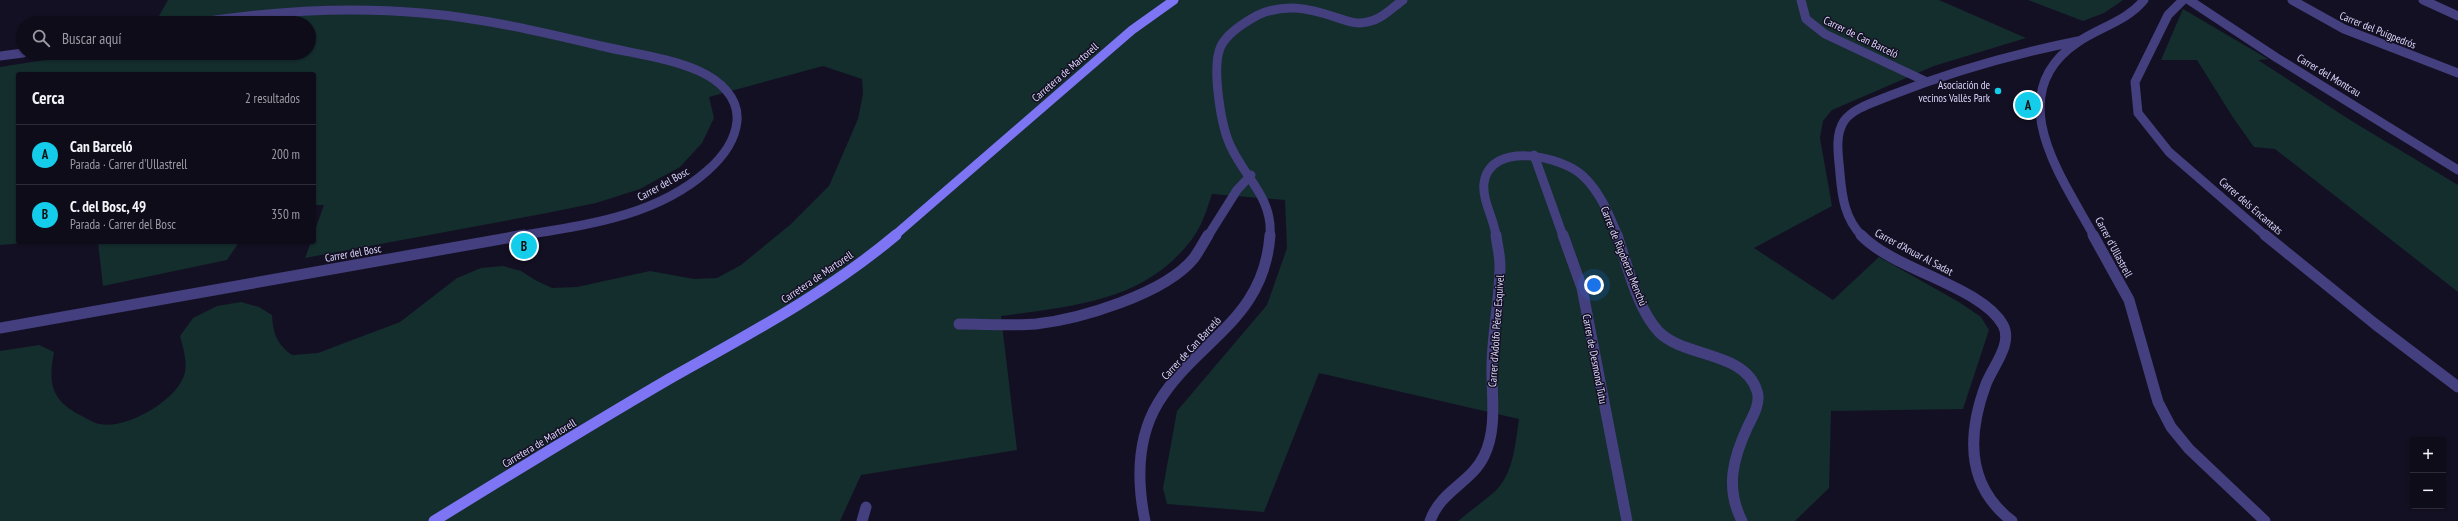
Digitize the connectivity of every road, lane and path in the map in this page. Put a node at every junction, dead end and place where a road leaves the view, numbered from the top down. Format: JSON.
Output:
{"nodes":[{"id":1,"x":1174,"y":0,"type":"edge"},
{"id":2,"x":1403,"y":0,"type":"edge"},
{"id":3,"x":1802,"y":0,"type":"edge"},
{"id":4,"x":2144,"y":0,"type":"edge"},
{"id":5,"x":2183,"y":0,"type":"edge"},
{"id":6,"x":2189,"y":0,"type":"edge"},
{"id":7,"x":2292,"y":0,"type":"edge"},
{"id":8,"x":2423,"y":0,"type":"edge"},
{"id":9,"x":251,"y":16,"type":"edge"},
{"id":10,"x":2458,"y":16,"type":"edge"},
{"id":11,"x":2078,"y":41,"type":"junction"},
{"id":12,"x":16,"y":54,"type":"edge"},
{"id":13,"x":0,"y":56,"type":"edge"},
{"id":14,"x":2458,"y":73,"type":"edge"},
{"id":15,"x":1925,"y":81,"type":"junction"},
{"id":16,"x":1534,"y":155,"type":"junction"},
{"id":17,"x":2458,"y":170,"type":"edge"},
{"id":18,"x":1251,"y":176,"type":"junction"},
{"id":19,"x":959,"y":324,"type":"dead end"},
{"id":20,"x":0,"y":328,"type":"edge"},
{"id":21,"x":2458,"y":387,"type":"edge"},
{"id":22,"x":866,"y":507,"type":"dead end"},
{"id":23,"x":434,"y":521,"type":"edge"},
{"id":24,"x":862,"y":521,"type":"edge"},
{"id":25,"x":1145,"y":521,"type":"edge"},
{"id":26,"x":1430,"y":521,"type":"edge"},
{"id":27,"x":1627,"y":521,"type":"edge"},
{"id":28,"x":1742,"y":521,"type":"edge"},
{"id":29,"x":2012,"y":521,"type":"edge"},
{"id":30,"x":2265,"y":521,"type":"edge"}],
"edges":[{"from":1,"to":23,"type":"main road","name":"Carretera de Martorell"},
{"from":2,"to":18,"type":"street","name":"Carrer de Can Barceló"},
{"from":3,"to":15,"type":"street","name":"Carrer de Can Barceló"},
{"from":4,"to":11,"type":"street","name":"Carrer d'Ullastrell"},
{"from":5,"to":21,"type":"street","name":"Carrer dels Encantats"},
{"from":6,"to":17,"type":"street","name":"Carrer del Montcau"},
{"from":7,"to":14,"type":"street","name":"Carrer del Puigpedrós"},
{"from":8,"to":10,"type":"street"},
{"from":9,"to":20,"type":"street","name":"Carrer del Bosc"},
{"from":11,"to":15,"type":"street","name":"Carrer d'Anuar Al Sadat"},
{"from":11,"to":30,"type":"street","name":"Carrer d'Ullastrell"},
{"from":12,"to":13,"type":"street"},
{"from":15,"to":29,"type":"street","name":"Carrer d'Anuar Al Sadat"},
{"from":16,"to":26,"type":"street","name":"Carrer d'Adolfo Pérez Esquivel"},
{"from":16,"to":27,"type":"street","name":"Carrer de Desmond Tutu"},
{"from":16,"to":28,"type":"street","name":"Carrer de Rigoberta Menchú"},
{"from":18,"to":19,"type":"street"},
{"from":18,"to":25,"type":"street","name":"Carrer de Can Barceló"},
{"from":22,"to":24,"type":"street"}]}
